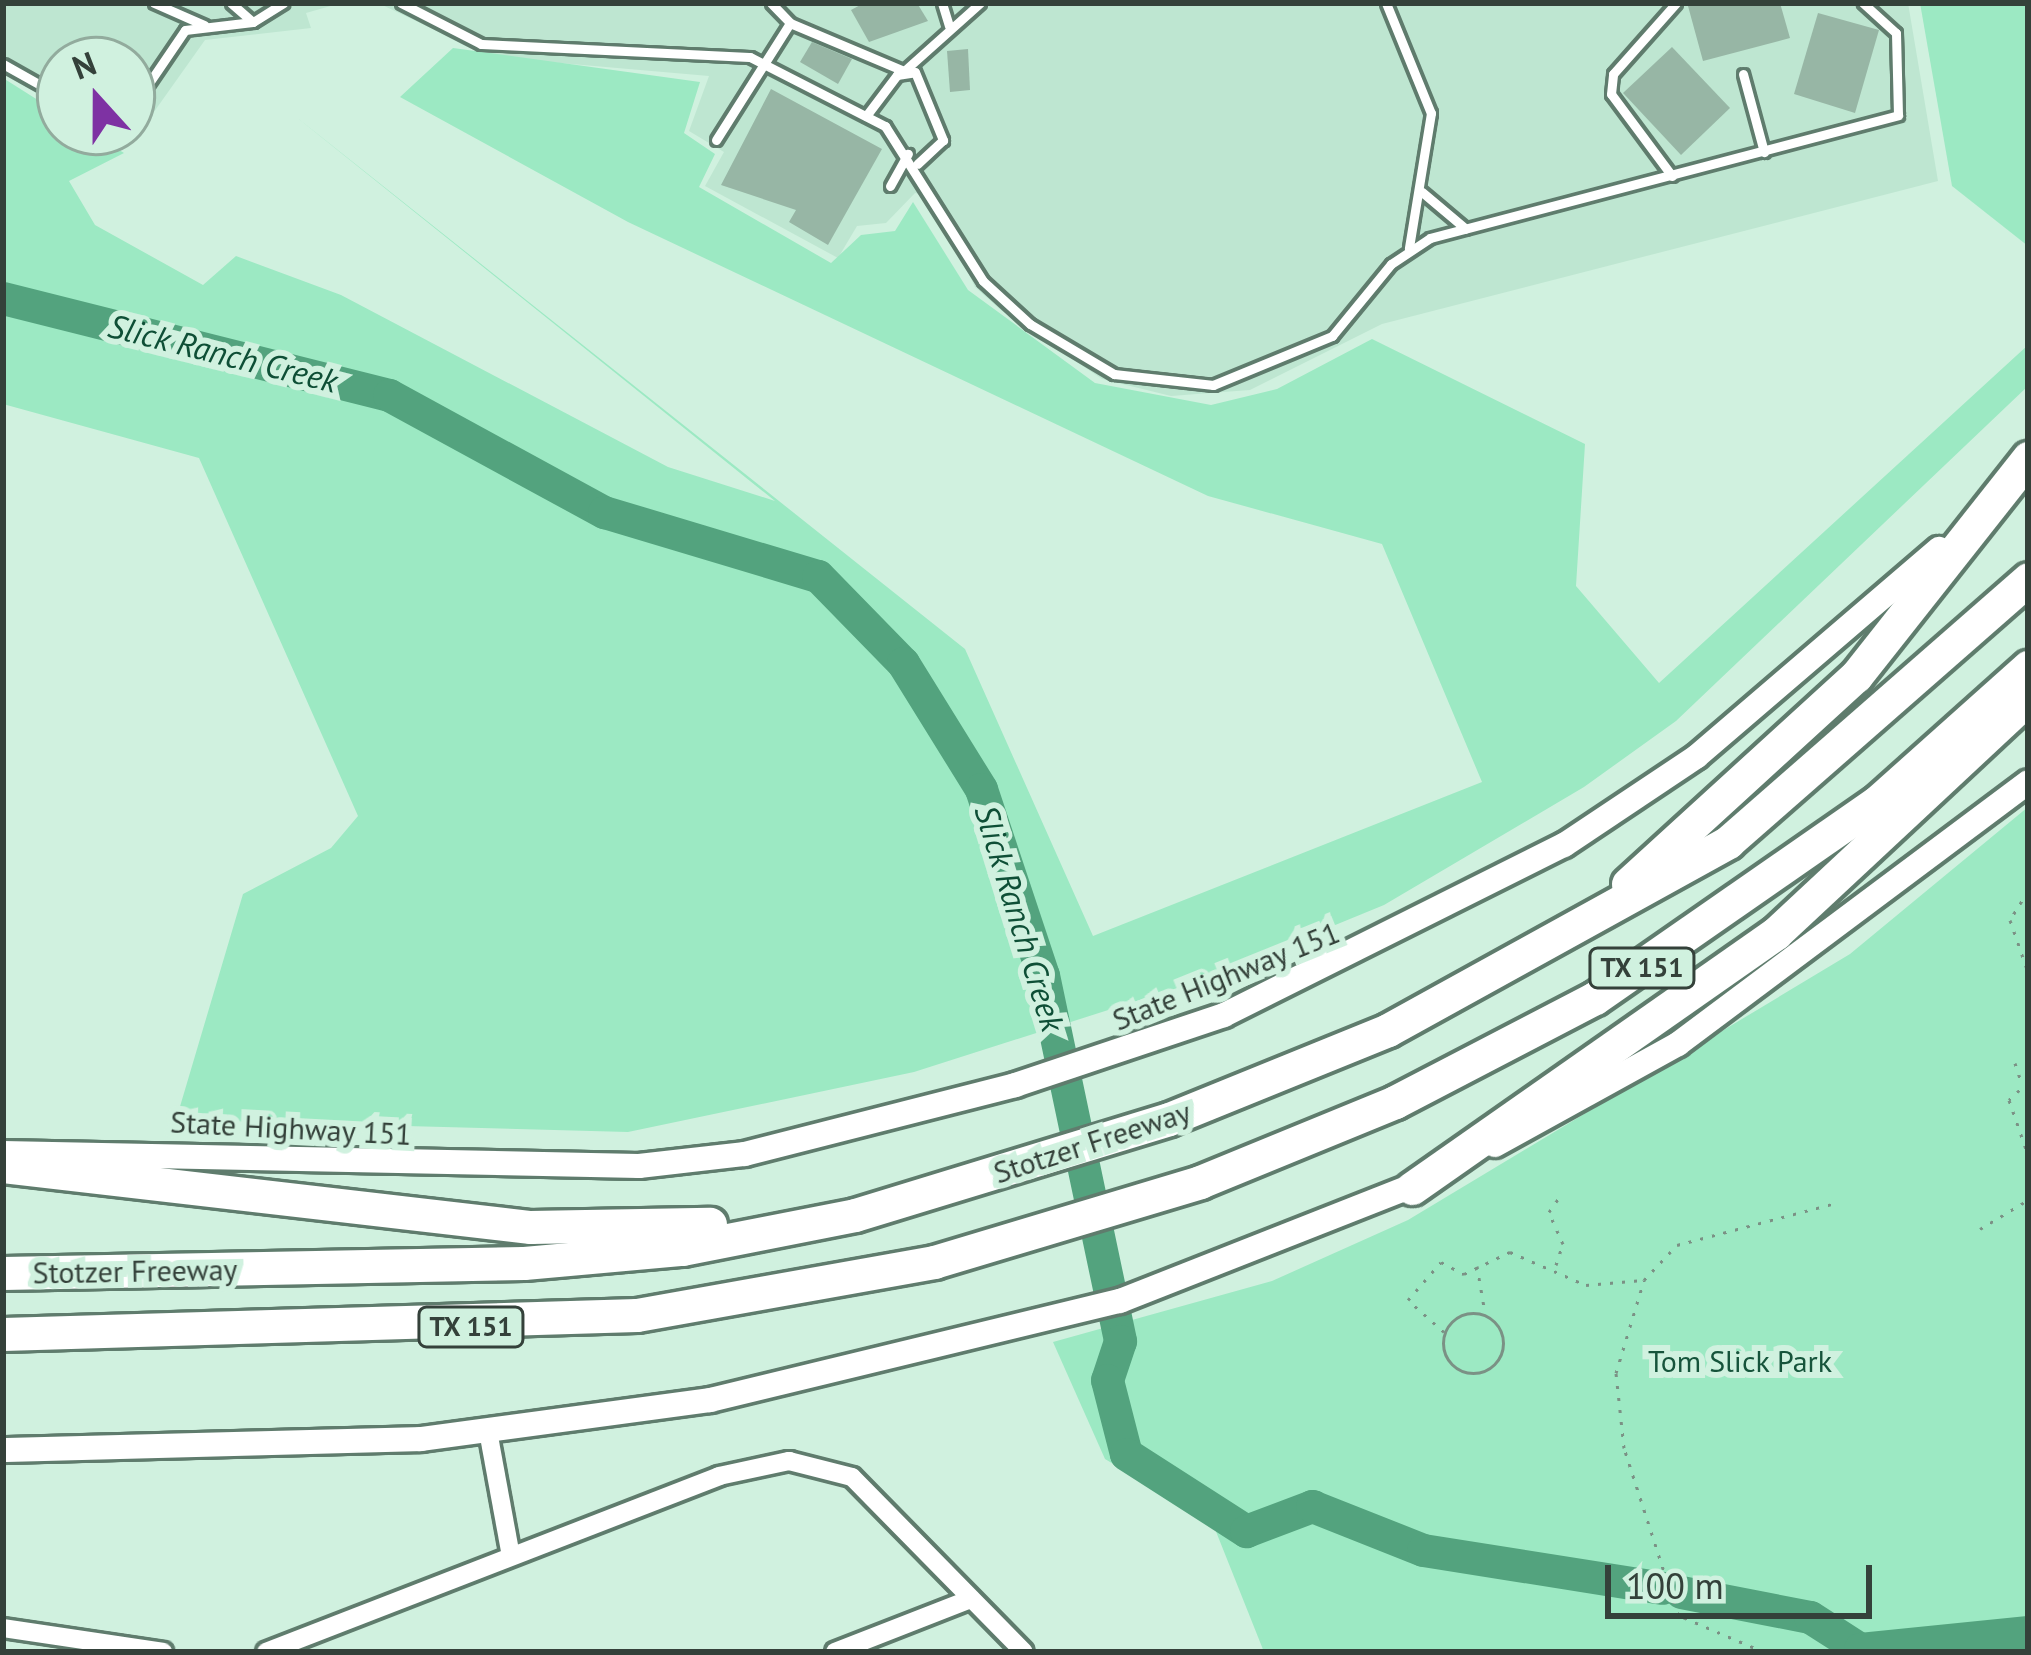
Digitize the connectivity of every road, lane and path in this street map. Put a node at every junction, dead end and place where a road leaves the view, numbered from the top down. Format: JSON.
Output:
{"nodes":[{"id":1,"x":154,"y":3,"type":"edge"},
{"id":2,"x":231,"y":3,"type":"edge"},
{"id":3,"x":283,"y":3,"type":"edge"},
{"id":4,"x":401,"y":3,"type":"edge"},
{"id":5,"x":771,"y":3,"type":"edge"},
{"id":6,"x":942,"y":3,"type":"edge"},
{"id":7,"x":980,"y":3,"type":"edge"},
{"id":8,"x":1386,"y":3,"type":"edge"},
{"id":9,"x":1676,"y":3,"type":"edge"},
{"id":10,"x":1863,"y":3,"type":"edge"},
{"id":11,"x":253,"y":22,"type":"junction"},
{"id":12,"x":790,"y":23,"type":"junction"},
{"id":13,"x":205,"y":26,"type":"junction"},
{"id":14,"x":949,"y":26,"type":"junction"},
{"id":15,"x":758,"y":61,"type":"junction"},
{"id":16,"x":3,"y":64,"type":"edge"},
{"id":17,"x":904,"y":71,"type":"junction"},
{"id":18,"x":156,"y":73,"type":"edge"},
{"id":19,"x":1743,"y":74,"type":"dead end"},
{"id":20,"x":36,"y":83,"type":"edge"},
{"id":21,"x":866,"y":116,"type":"junction"},
{"id":22,"x":716,"y":140,"type":"dead end"},
{"id":23,"x":1764,"y":152,"type":"junction"},
{"id":24,"x":908,"y":154,"type":"junction"},
{"id":25,"x":917,"y":164,"type":"junction"},
{"id":26,"x":1672,"y":176,"type":"junction"},
{"id":27,"x":890,"y":186,"type":"dead end"},
{"id":28,"x":1422,"y":192,"type":"junction"},
{"id":29,"x":1466,"y":229,"type":"junction"},
{"id":30,"x":1409,"y":248,"type":"junction"},
{"id":31,"x":2028,"y":457,"type":"edge"},
{"id":32,"x":2028,"y":579,"type":"edge"},
{"id":33,"x":2028,"y":667,"type":"edge"},
{"id":34,"x":2028,"y":698,"type":"edge"},
{"id":35,"x":2028,"y":782,"type":"edge"},
{"id":36,"x":2028,"y":892,"type":"edge"},
{"id":37,"x":1559,"y":944,"type":"junction"},
{"id":38,"x":2028,"y":972,"type":"edge"},
{"id":39,"x":2014,"y":1063,"type":"dead end"},
{"id":40,"x":2025,"y":1082,"type":"edge"},
{"id":41,"x":3,"y":1153,"type":"edge"},
{"id":42,"x":2028,"y":1155,"type":"edge"},
{"id":43,"x":3,"y":1166,"type":"edge"},
{"id":44,"x":1412,"y":1188,"type":"junction"},
{"id":45,"x":1558,"y":1199,"type":"dead end"},
{"id":46,"x":2028,"y":1200,"type":"edge"},
{"id":47,"x":1832,"y":1204,"type":"dead end"},
{"id":48,"x":855,"y":1214,"type":"junction"},
{"id":49,"x":1980,"y":1229,"type":"dead end"},
{"id":50,"x":1476,"y":1264,"type":"junction"},
{"id":51,"x":1556,"y":1266,"type":"junction"},
{"id":52,"x":3,"y":1273,"type":"edge"},
{"id":53,"x":1644,"y":1280,"type":"junction"},
{"id":54,"x":1485,"y":1316,"type":"junction"},
{"id":55,"x":1444,"y":1333,"type":"junction"},
{"id":56,"x":3,"y":1334,"type":"edge"},
{"id":57,"x":488,"y":1431,"type":"junction"},
{"id":58,"x":3,"y":1450,"type":"edge"},
{"id":59,"x":511,"y":1556,"type":"junction"},
{"id":60,"x":971,"y":1599,"type":"junction"},
{"id":61,"x":3,"y":1628,"type":"edge"},
{"id":62,"x":163,"y":1652,"type":"edge"},
{"id":63,"x":266,"y":1652,"type":"edge"},
{"id":64,"x":835,"y":1652,"type":"edge"},
{"id":65,"x":1024,"y":1652,"type":"edge"},
{"id":66,"x":1764,"y":1652,"type":"edge"}],
"edges":[{"from":1,"to":13,"type":"lane"},
{"from":2,"to":11,"type":"lane"},
{"from":3,"to":11,"type":"lane"},
{"from":4,"to":15,"type":"lane"},
{"from":5,"to":12,"type":"lane"},
{"from":6,"to":14,"type":"lane"},
{"from":7,"to":14,"type":"lane"},
{"from":8,"to":28,"type":"lane"},
{"from":9,"to":26,"type":"lane"},
{"from":10,"to":23,"type":"lane"},
{"from":11,"to":13,"type":"lane"},
{"from":12,"to":15,"type":"lane"},
{"from":12,"to":17,"type":"lane"},
{"from":13,"to":18,"type":"lane"},
{"from":14,"to":17,"type":"lane"},
{"from":15,"to":21,"type":"lane"},
{"from":15,"to":22,"type":"lane"},
{"from":16,"to":20,"type":"lane"},
{"from":17,"to":21,"type":"lane"},
{"from":17,"to":25,"type":"lane"},
{"from":19,"to":23,"type":"lane"},
{"from":21,"to":24,"type":"lane"},
{"from":23,"to":26,"type":"lane"},
{"from":24,"to":25,"type":"lane"},
{"from":24,"to":27,"type":"lane"},
{"from":25,"to":30,"type":"lane"},
{"from":26,"to":29,"type":"lane"},
{"from":28,"to":29,"type":"lane"},
{"from":28,"to":30,"type":"lane"},
{"from":29,"to":30,"type":"lane"},
{"from":31,"to":37,"type":"highway"},
{"from":31,"to":41,"type":"main road","name":"State Highway 151"},
{"from":32,"to":37,"type":"highway","name":"Stotzer Freeway","number":"TX 151"},
{"from":33,"to":56,"type":"highway","name":"Stotzer Freeway","number":"TX 151"},
{"from":34,"to":44,"type":"highway"},
{"from":35,"to":44,"type":"main road"},
{"from":36,"to":38,"type":"path"},
{"from":37,"to":48,"type":"highway","name":"Stotzer Freeway","number":"TX 151"},
{"from":39,"to":40,"type":"path"},
{"from":40,"to":42,"type":"path"},
{"from":43,"to":48,"type":"highway"},
{"from":44,"to":57,"type":"main road"},
{"from":45,"to":51,"type":"path"},
{"from":46,"to":49,"type":"path"},
{"from":47,"to":53,"type":"path"},
{"from":48,"to":52,"type":"highway","name":"Stotzer Freeway","number":"TX 151"},
{"from":50,"to":51,"type":"path"},
{"from":50,"to":54,"type":"path"},
{"from":50,"to":55,"type":"path"},
{"from":51,"to":53,"type":"path"},
{"from":53,"to":66,"type":"path"},
{"from":54,"to":55,"type":"path"},
{"from":54,"to":55,"type":"path"},
{"from":57,"to":58,"type":"main road"},
{"from":57,"to":59,"type":"street"},
{"from":59,"to":60,"type":"street"},
{"from":59,"to":63,"type":"street"},
{"from":60,"to":64,"type":"street"},
{"from":60,"to":65,"type":"street"},
{"from":61,"to":62,"type":"street"}]}
